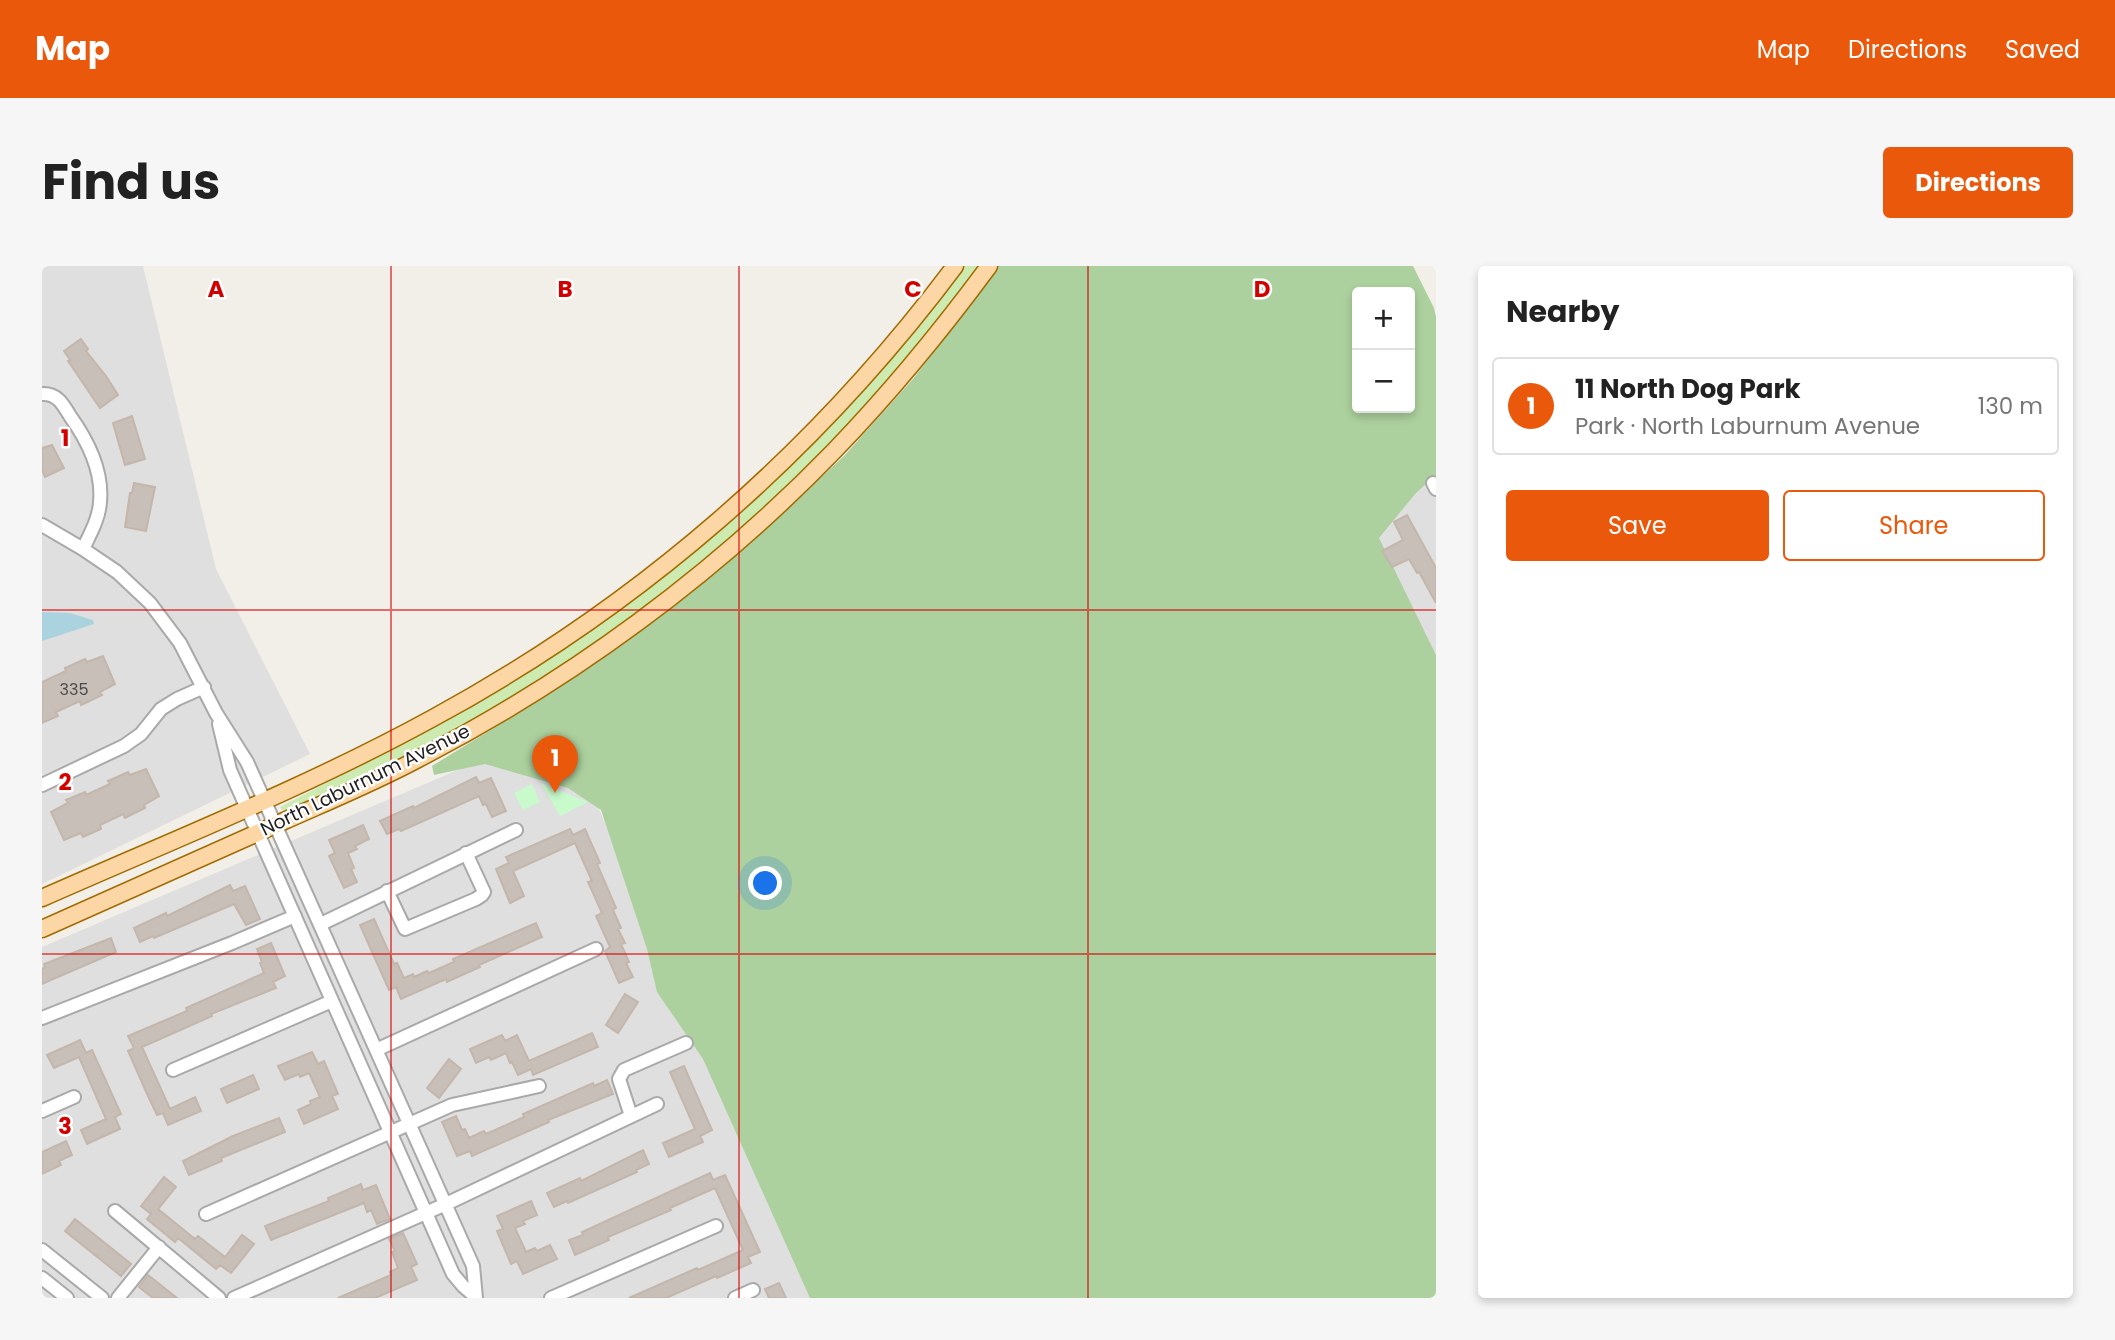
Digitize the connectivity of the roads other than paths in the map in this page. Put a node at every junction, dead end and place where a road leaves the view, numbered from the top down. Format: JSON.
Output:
{"nodes":[{"id":1,"x":955,"y":266,"type":"edge"},
{"id":2,"x":989,"y":266,"type":"edge"},
{"id":3,"x":42,"y":394,"type":"edge"},
{"id":4,"x":42,"y":525,"type":"edge"},
{"id":5,"x":83,"y":549,"type":"junction"},
{"id":6,"x":204,"y":687,"type":"junction"},
{"id":7,"x":216,"y":713,"type":"junction"},
{"id":8,"x":42,"y":785,"type":"edge"},
{"id":9,"x":264,"y":800,"type":"junction"},
{"id":10,"x":247,"y":808,"type":"junction"},
{"id":11,"x":276,"y":825,"type":"junction"},
{"id":12,"x":516,"y":830,"type":"dead end"},
{"id":13,"x":258,"y":833,"type":"junction"},
{"id":14,"x":466,"y":853,"type":"junction"},
{"id":15,"x":387,"y":891,"type":"junction"},
{"id":16,"x":42,"y":898,"type":"edge"},
{"id":17,"x":296,"y":920,"type":"junction"},
{"id":18,"x":318,"y":920,"type":"junction"},
{"id":19,"x":42,"y":929,"type":"edge"},
{"id":20,"x":596,"y":949,"type":"dead end"},
{"id":21,"x":332,"y":1001,"type":"junction"},
{"id":22,"x":42,"y":1018,"type":"edge"},
{"id":23,"x":685,"y":1043,"type":"dead end"},
{"id":24,"x":376,"y":1050,"type":"junction"},
{"id":25,"x":173,"y":1070,"type":"dead end"},
{"id":26,"x":539,"y":1086,"type":"dead end"},
{"id":27,"x":74,"y":1097,"type":"dead end"},
{"id":28,"x":657,"y":1104,"type":"dead end"},
{"id":29,"x":42,"y":1111,"type":"edge"},
{"id":30,"x":631,"y":1116,"type":"junction"},
{"id":31,"x":409,"y":1122,"type":"junction"},
{"id":32,"x":390,"y":1131,"type":"junction"},
{"id":33,"x":446,"y":1204,"type":"junction"},
{"id":34,"x":115,"y":1211,"type":"dead end"},
{"id":35,"x":426,"y":1213,"type":"junction"},
{"id":36,"x":206,"y":1214,"type":"dead end"},
{"id":37,"x":716,"y":1226,"type":"dead end"},
{"id":38,"x":159,"y":1247,"type":"junction"},
{"id":39,"x":42,"y":1250,"type":"edge"},
{"id":40,"x":42,"y":1278,"type":"edge"},
{"id":41,"x":753,"y":1290,"type":"dead end"},
{"id":42,"x":474,"y":1297,"type":"edge"},
{"id":43,"x":67,"y":1298,"type":"edge"},
{"id":44,"x":102,"y":1298,"type":"edge"},
{"id":45,"x":118,"y":1298,"type":"edge"},
{"id":46,"x":219,"y":1298,"type":"edge"},
{"id":47,"x":234,"y":1298,"type":"edge"},
{"id":48,"x":551,"y":1298,"type":"edge"},
{"id":49,"x":735,"y":1298,"type":"edge"}],
"edges":[{"from":1,"to":9,"type":"main road","name":"North Laburnum Avenue"},
{"from":2,"to":11,"type":"main road","name":"North Laburnum Avenue"},
{"from":3,"to":5,"type":"street"},
{"from":4,"to":5,"type":"street"},
{"from":5,"to":6,"type":"street"},
{"from":6,"to":7,"type":"street"},
{"from":6,"to":8,"type":"street"},
{"from":7,"to":9,"type":"street"},
{"from":7,"to":10,"type":"street"},
{"from":9,"to":10,"type":"main road","name":"North Laburnum Avenue"},
{"from":9,"to":11,"type":"street"},
{"from":10,"to":13,"type":"street"},
{"from":10,"to":16,"type":"main road","name":"North Laburnum Avenue"},
{"from":11,"to":13,"type":"main road","name":"North Laburnum Avenue"},
{"from":11,"to":18,"type":"street"},
{"from":12,"to":14,"type":"street"},
{"from":13,"to":17,"type":"street"},
{"from":13,"to":19,"type":"main road","name":"North Laburnum Avenue"},
{"from":14,"to":15,"type":"street"},
{"from":14,"to":15,"type":"street"},
{"from":15,"to":18,"type":"street"},
{"from":17,"to":18,"type":"street"},
{"from":17,"to":21,"type":"street"},
{"from":17,"to":22,"type":"street"},
{"from":18,"to":24,"type":"street"},
{"from":20,"to":24,"type":"street"},
{"from":21,"to":25,"type":"street"},
{"from":21,"to":32,"type":"street"},
{"from":23,"to":30,"type":"street"},
{"from":24,"to":31,"type":"street"},
{"from":26,"to":31,"type":"street"},
{"from":27,"to":29,"type":"street"},
{"from":28,"to":30,"type":"street"},
{"from":30,"to":33,"type":"street"},
{"from":31,"to":32,"type":"street"},
{"from":31,"to":33,"type":"street"},
{"from":32,"to":35,"type":"street"},
{"from":32,"to":36,"type":"street"},
{"from":33,"to":35,"type":"street"},
{"from":33,"to":42,"type":"street"},
{"from":34,"to":38,"type":"street"},
{"from":35,"to":42,"type":"street"},
{"from":35,"to":47,"type":"street"},
{"from":37,"to":48,"type":"street"},
{"from":38,"to":45,"type":"street"},
{"from":38,"to":46,"type":"street"},
{"from":39,"to":44,"type":"street"},
{"from":40,"to":43,"type":"street"},
{"from":41,"to":49,"type":"street"}]}
